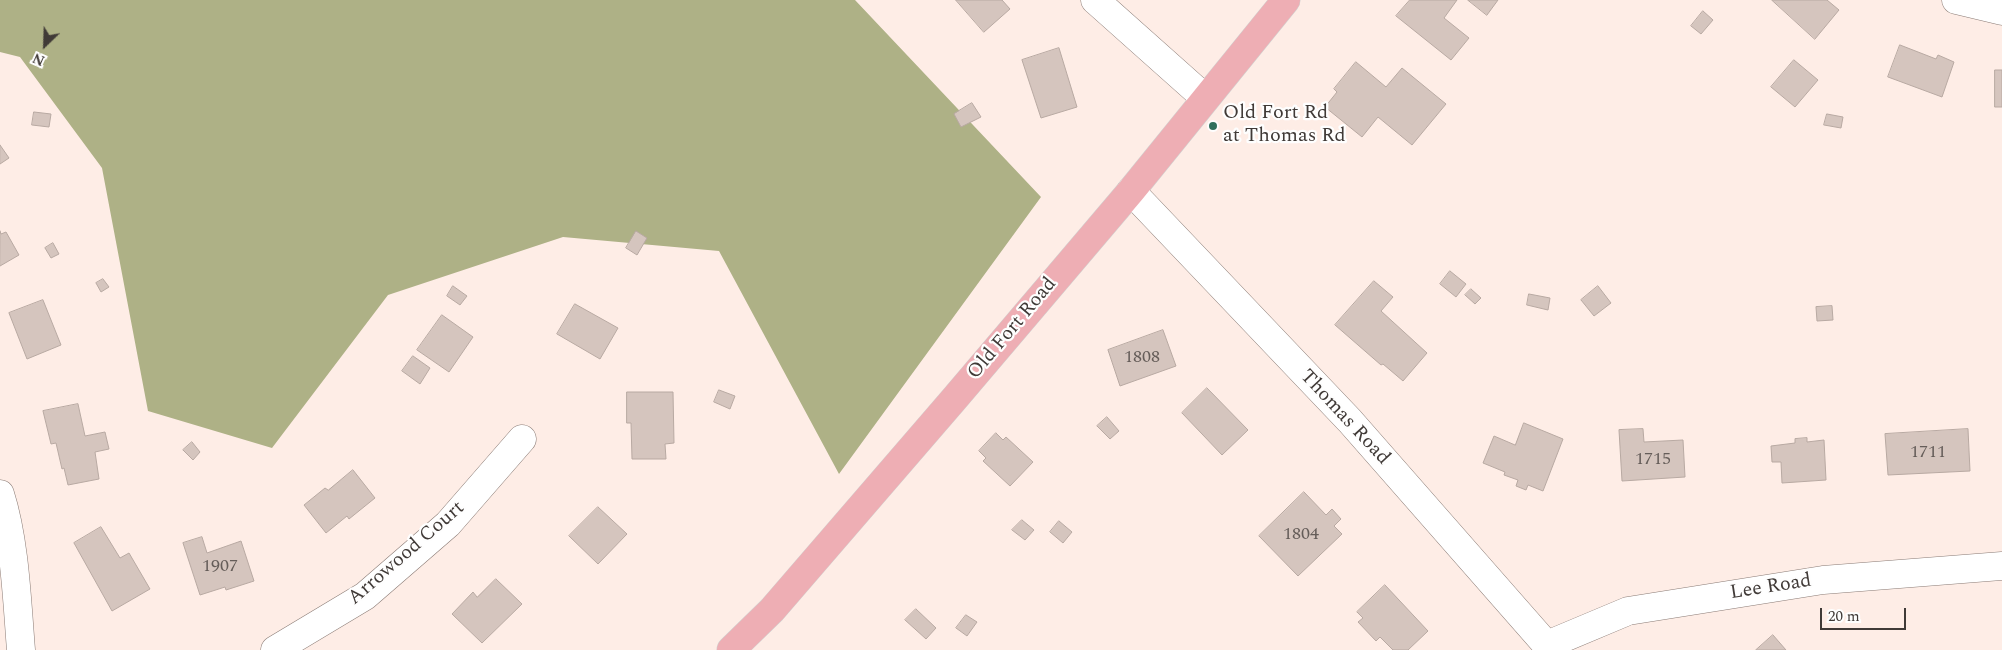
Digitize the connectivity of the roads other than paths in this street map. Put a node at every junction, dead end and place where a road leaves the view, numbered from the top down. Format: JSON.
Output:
{"nodes":[{"id":1,"x":1095,"y":0,"type":"edge"},
{"id":2,"x":1286,"y":0,"type":"edge"},
{"id":3,"x":1956,"y":0,"type":"edge"},
{"id":4,"x":2002,"y":11,"type":"edge"},
{"id":5,"x":1205,"y":98,"type":"junction"},
{"id":6,"x":1131,"y":191,"type":"junction"},
{"id":7,"x":522,"y":439,"type":"dead end"},
{"id":8,"x":0,"y":494,"type":"edge"},
{"id":9,"x":2002,"y":566,"type":"edge"},
{"id":10,"x":1549,"y":647,"type":"edge"},
{"id":11,"x":22,"y":650,"type":"edge"},
{"id":12,"x":275,"y":650,"type":"edge"},
{"id":13,"x":731,"y":650,"type":"edge"}],
"edges":[{"from":1,"to":5,"type":"street"},
{"from":2,"to":5,"type":"main road","name":"Old Fort Road"},
{"from":3,"to":4,"type":"street"},
{"from":5,"to":6,"type":"main road","name":"Old Fort Road"},
{"from":6,"to":10,"type":"street","name":"Thomas Road"},
{"from":6,"to":13,"type":"main road","name":"Old Fort Road"},
{"from":7,"to":12,"type":"street","name":"Arrowood Court"},
{"from":8,"to":11,"type":"street"},
{"from":9,"to":10,"type":"street","name":"Lee Road"}]}
